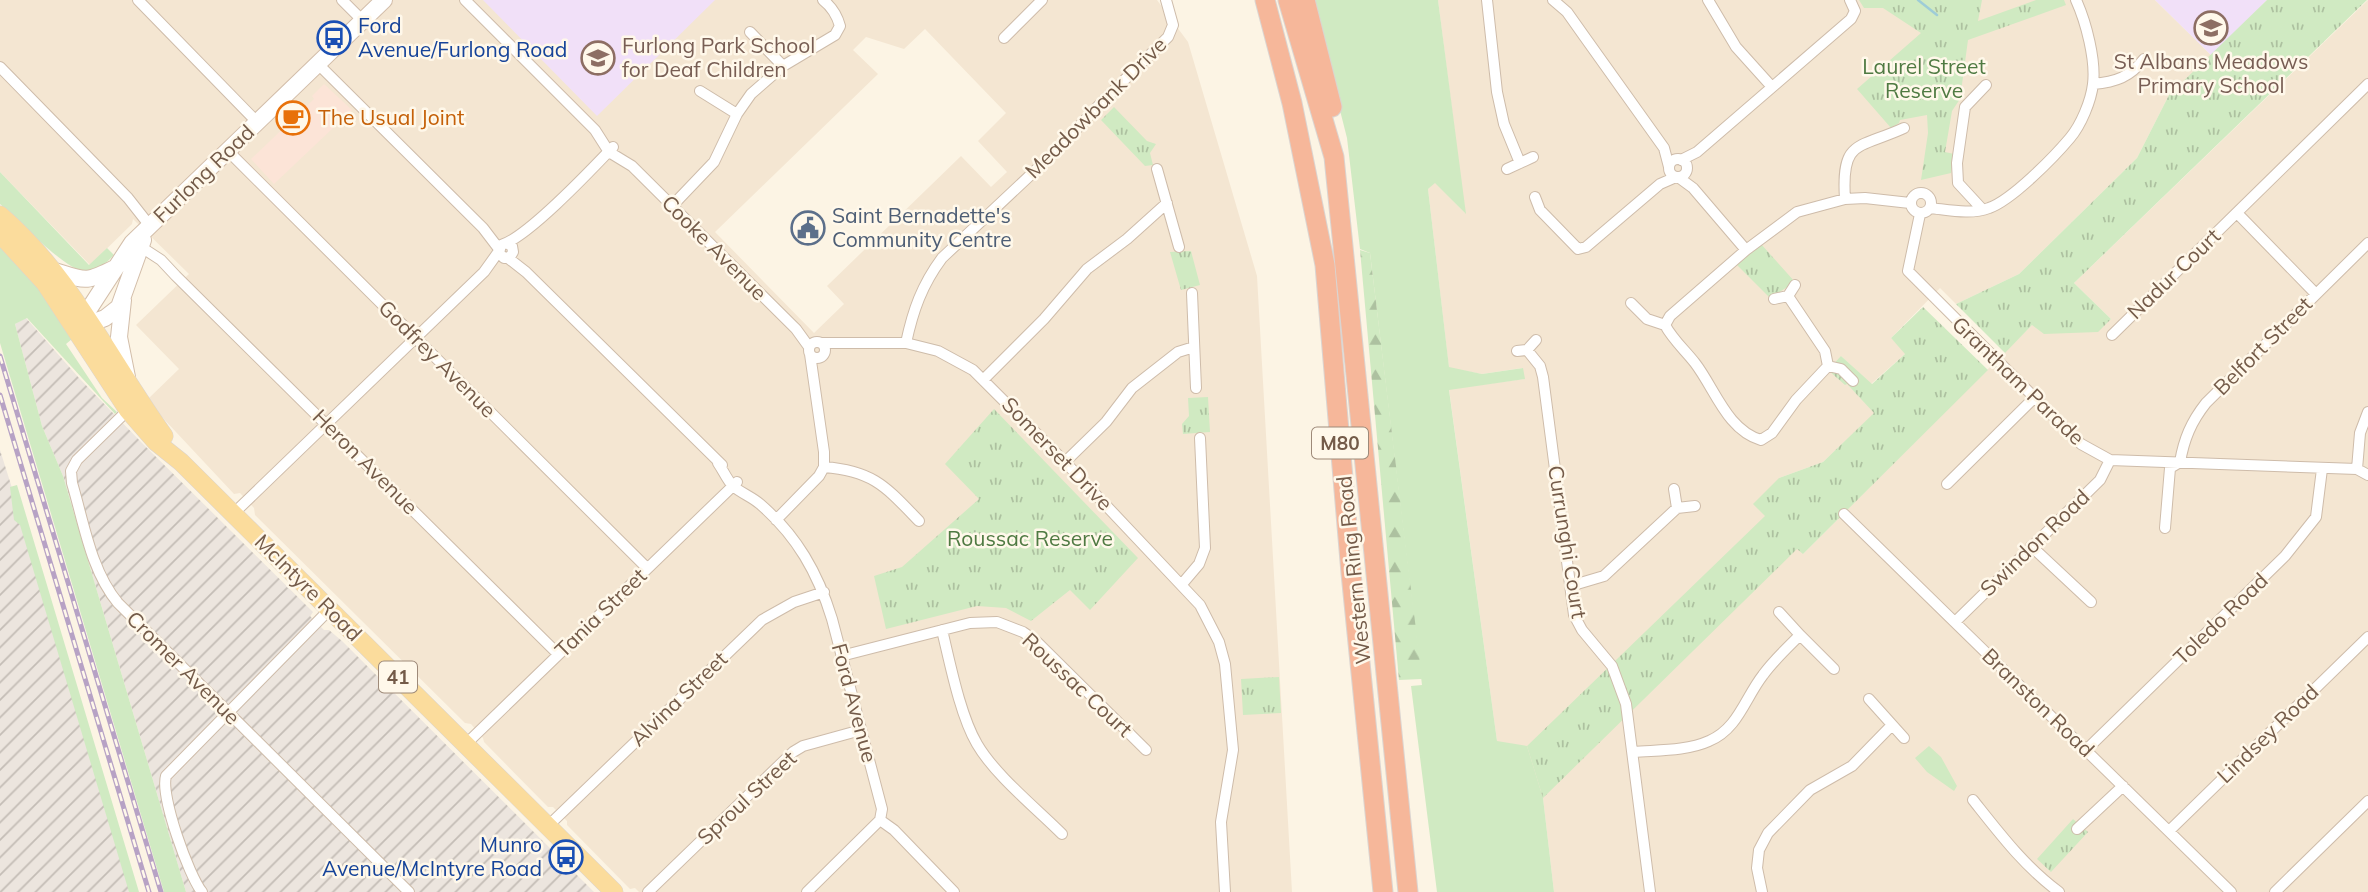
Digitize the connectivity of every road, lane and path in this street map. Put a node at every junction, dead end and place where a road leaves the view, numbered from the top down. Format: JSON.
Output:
{"nodes":[{"id":1,"x":138,"y":0,"type":"edge"},
{"id":2,"x":342,"y":0,"type":"edge"},
{"id":3,"x":384,"y":0,"type":"edge"},
{"id":4,"x":465,"y":0,"type":"edge"},
{"id":5,"x":823,"y":0,"type":"edge"},
{"id":6,"x":1042,"y":0,"type":"edge"},
{"id":7,"x":1166,"y":0,"type":"edge"},
{"id":8,"x":1288,"y":0,"type":"edge"},
{"id":9,"x":1305,"y":0,"type":"edge"},
{"id":10,"x":1487,"y":0,"type":"edge"},
{"id":11,"x":1553,"y":0,"type":"edge"},
{"id":12,"x":1708,"y":0,"type":"edge"},
{"id":13,"x":1850,"y":0,"type":"edge"},
{"id":14,"x":2076,"y":0,"type":"edge"},
{"id":15,"x":1265,"y":3,"type":"edge"},
{"id":16,"x":363,"y":21,"type":"junction"},
{"id":17,"x":750,"y":32,"type":"dead end"},
{"id":18,"x":1004,"y":38,"type":"dead end"},
{"id":19,"x":2144,"y":58,"type":"dead end"},
{"id":20,"x":317,"y":64,"type":"junction"},
{"id":21,"x":783,"y":66,"type":"junction"},
{"id":22,"x":0,"y":67,"type":"edge"},
{"id":23,"x":2093,"y":84,"type":"junction"},
{"id":24,"x":2368,"y":84,"type":"edge"},
{"id":25,"x":1986,"y":85,"type":"dead end"},
{"id":26,"x":1772,"y":87,"type":"junction"},
{"id":27,"x":700,"y":91,"type":"dead end"},
{"id":28,"x":737,"y":114,"type":"junction"},
{"id":29,"x":257,"y":122,"type":"junction"},
{"id":30,"x":1904,"y":128,"type":"dead end"},
{"id":31,"x":611,"y":150,"type":"junction"},
{"id":32,"x":228,"y":151,"type":"junction"},
{"id":33,"x":1335,"y":157,"type":"junction"},
{"id":34,"x":1532,"y":157,"type":"dead end"},
{"id":35,"x":1520,"y":163,"type":"junction"},
{"id":36,"x":1157,"y":169,"type":"dead end"},
{"id":37,"x":1507,"y":169,"type":"dead end"},
{"id":38,"x":1678,"y":169,"type":"junction"},
{"id":39,"x":1535,"y":194,"type":"dead end"},
{"id":40,"x":1845,"y":198,"type":"junction"},
{"id":41,"x":1167,"y":203,"type":"junction"},
{"id":42,"x":1910,"y":203,"type":"junction"},
{"id":43,"x":672,"y":206,"type":"junction"},
{"id":44,"x":1930,"y":208,"type":"junction"},
{"id":45,"x":1982,"y":209,"type":"junction"},
{"id":46,"x":2237,"y":213,"type":"junction"},
{"id":47,"x":1920,"y":214,"type":"junction"},
{"id":48,"x":0,"y":215,"type":"edge"},
{"id":49,"x":0,"y":234,"type":"edge"},
{"id":50,"x":145,"y":237,"type":"junction"},
{"id":51,"x":2368,"y":243,"type":"edge"},
{"id":52,"x":1179,"y":247,"type":"dead end"},
{"id":53,"x":1746,"y":250,"type":"junction"},
{"id":54,"x":506,"y":251,"type":"junction"},
{"id":55,"x":119,"y":266,"type":"junction"},
{"id":56,"x":55,"y":271,"type":"junction"},
{"id":57,"x":1795,"y":285,"type":"dead end"},
{"id":58,"x":1192,"y":293,"type":"dead end"},
{"id":59,"x":2315,"y":293,"type":"junction"},
{"id":60,"x":1788,"y":296,"type":"junction"},
{"id":61,"x":1774,"y":299,"type":"dead end"},
{"id":62,"x":123,"y":300,"type":"junction"},
{"id":63,"x":1632,"y":303,"type":"dead end"},
{"id":64,"x":84,"y":323,"type":"junction"},
{"id":65,"x":1665,"y":325,"type":"junction"},
{"id":66,"x":2112,"y":335,"type":"dead end"},
{"id":67,"x":416,"y":338,"type":"junction"},
{"id":68,"x":1535,"y":340,"type":"dead end"},
{"id":69,"x":906,"y":343,"type":"junction"},
{"id":70,"x":1194,"y":348,"type":"junction"},
{"id":71,"x":817,"y":349,"type":"junction"},
{"id":72,"x":1828,"y":366,"type":"junction"},
{"id":73,"x":984,"y":379,"type":"junction"},
{"id":74,"x":1853,"y":381,"type":"dead end"},
{"id":75,"x":128,"y":384,"type":"junction"},
{"id":76,"x":1196,"y":388,"type":"dead end"},
{"id":77,"x":2033,"y":399,"type":"junction"},
{"id":78,"x":128,"y":410,"type":"junction"},
{"id":79,"x":2368,"y":412,"type":"edge"},
{"id":80,"x":326,"y":424,"type":"junction"},
{"id":81,"x":1200,"y":438,"type":"dead end"},
{"id":82,"x":2110,"y":460,"type":"junction"},
{"id":83,"x":181,"y":462,"type":"junction"},
{"id":84,"x":1065,"y":462,"type":"junction"},
{"id":85,"x":2180,"y":462,"type":"junction"},
{"id":86,"x":824,"y":467,"type":"junction"},
{"id":87,"x":2322,"y":470,"type":"junction"},
{"id":88,"x":2357,"y":470,"type":"junction"},
{"id":89,"x":2368,"y":475,"type":"edge"},
{"id":90,"x":735,"y":484,"type":"junction"},
{"id":91,"x":1947,"y":484,"type":"dead end"},
{"id":92,"x":1674,"y":489,"type":"dead end"},
{"id":93,"x":1695,"y":506,"type":"dead end"},
{"id":94,"x":1676,"y":508,"type":"junction"},
{"id":95,"x":1844,"y":513,"type":"dead end"},
{"id":96,"x":233,"y":514,"type":"junction"},
{"id":97,"x":776,"y":520,"type":"junction"},
{"id":98,"x":919,"y":521,"type":"dead end"},
{"id":99,"x":2165,"y":528,"type":"dead end"},
{"id":100,"x":2031,"y":546,"type":"junction"},
{"id":101,"x":647,"y":568,"type":"junction"},
{"id":102,"x":1182,"y":584,"type":"junction"},
{"id":103,"x":1571,"y":588,"type":"junction"},
{"id":104,"x":824,"y":592,"type":"junction"},
{"id":105,"x":2091,"y":602,"type":"dead end"},
{"id":106,"x":330,"y":609,"type":"junction"},
{"id":107,"x":1779,"y":612,"type":"dead end"},
{"id":108,"x":1955,"y":622,"type":"junction"},
{"id":109,"x":942,"y":630,"type":"junction"},
{"id":110,"x":1800,"y":635,"type":"junction"},
{"id":111,"x":2368,"y":637,"type":"edge"},
{"id":112,"x":558,"y":654,"type":"junction"},
{"id":113,"x":841,"y":656,"type":"junction"},
{"id":114,"x":1834,"y":669,"type":"dead end"},
{"id":115,"x":1869,"y":699,"type":"dead end"},
{"id":116,"x":228,"y":712,"type":"junction"},
{"id":117,"x":1892,"y":726,"type":"junction"},
{"id":118,"x":861,"y":730,"type":"junction"},
{"id":119,"x":1904,"y":738,"type":"dead end"},
{"id":120,"x":466,"y":744,"type":"junction"},
{"id":121,"x":1146,"y":750,"type":"dead end"},
{"id":122,"x":2086,"y":750,"type":"junction"},
{"id":123,"x":1634,"y":752,"type":"junction"},
{"id":124,"x":2123,"y":786,"type":"junction"},
{"id":125,"x":1973,"y":800,"type":"dead end"},
{"id":126,"x":2368,"y":801,"type":"edge"},
{"id":127,"x":880,"y":820,"type":"junction"},
{"id":128,"x":548,"y":827,"type":"junction"},
{"id":129,"x":2077,"y":829,"type":"dead end"},
{"id":130,"x":2169,"y":831,"type":"junction"},
{"id":131,"x":1062,"y":834,"type":"dead end"},
{"id":132,"x":1382,"y":888,"type":"edge"},
{"id":133,"x":606,"y":889,"type":"edge"},
{"id":134,"x":202,"y":892,"type":"edge"},
{"id":135,"x":409,"y":892,"type":"edge"},
{"id":136,"x":648,"y":892,"type":"edge"},
{"id":137,"x":807,"y":892,"type":"edge"},
{"id":138,"x":954,"y":892,"type":"edge"},
{"id":139,"x":1225,"y":892,"type":"edge"},
{"id":140,"x":1409,"y":892,"type":"edge"},
{"id":141,"x":1650,"y":892,"type":"edge"},
{"id":142,"x":1762,"y":892,"type":"edge"},
{"id":143,"x":2059,"y":892,"type":"edge"},
{"id":144,"x":2231,"y":892,"type":"edge"},
{"id":145,"x":2275,"y":892,"type":"edge"}],
"edges":[{"from":1,"to":29,"type":"street"},
{"from":2,"to":16,"type":"street"},
{"from":3,"to":16,"type":"street","name":"Furlong Road"},
{"from":4,"to":31,"type":"street","name":"Cooke Avenue"},
{"from":5,"to":21,"type":"street"},
{"from":6,"to":18,"type":"street"},
{"from":7,"to":69,"type":"street","name":"Meadowbank Drive"},
{"from":8,"to":33,"type":"highway","name":"Western Ring Road","number":"M80"},
{"from":9,"to":33,"type":"highway"},
{"from":10,"to":35,"type":"street"},
{"from":11,"to":38,"type":"street"},
{"from":12,"to":26,"type":"street"},
{"from":13,"to":26,"type":"street"},
{"from":14,"to":23,"type":"street"},
{"from":15,"to":132,"type":"highway","name":"Western Ring Road","number":"M80"},
{"from":16,"to":20,"type":"street","name":"Furlong Road"},
{"from":17,"to":21,"type":"street"},
{"from":19,"to":23,"type":"street"},
{"from":20,"to":29,"type":"street","name":"Furlong Road"},
{"from":20,"to":54,"type":"street","name":"Ford Avenue"},
{"from":21,"to":28,"type":"street"},
{"from":22,"to":50,"type":"street","name":"Heron Avenue"},
{"from":23,"to":45,"type":"street"},
{"from":24,"to":46,"type":"street","name":"Nadur Court"},
{"from":25,"to":45,"type":"street"},
{"from":26,"to":38,"type":"street"},
{"from":27,"to":28,"type":"street"},
{"from":28,"to":43,"type":"street"},
{"from":29,"to":32,"type":"street","name":"Furlong Road"},
{"from":30,"to":40,"type":"street"},
{"from":31,"to":43,"type":"street","name":"Cooke Avenue"},
{"from":31,"to":54,"type":"street"},
{"from":32,"to":50,"type":"street","name":"Furlong Road"},
{"from":32,"to":67,"type":"street","name":"Godfrey Avenue"},
{"from":33,"to":140,"type":"highway","name":"Western Ring Road","number":"M80"},
{"from":34,"to":35,"type":"street"},
{"from":35,"to":37,"type":"street"},
{"from":36,"to":41,"type":"street"},
{"from":38,"to":39,"type":"street"},
{"from":38,"to":53,"type":"street"},
{"from":40,"to":42,"type":"street"},
{"from":40,"to":53,"type":"street"},
{"from":41,"to":52,"type":"street"},
{"from":41,"to":73,"type":"street"},
{"from":42,"to":44,"type":"street"},
{"from":42,"to":47,"type":"street"},
{"from":43,"to":71,"type":"street","name":"Cooke Avenue"},
{"from":44,"to":45,"type":"street"},
{"from":44,"to":47,"type":"street"},
{"from":46,"to":59,"type":"street"},
{"from":46,"to":66,"type":"street","name":"Nadur Court"},
{"from":47,"to":77,"type":"street","name":"Grantham Parade"},
{"from":48,"to":56,"type":"main road","name":"McIntyre Road","number":"41"},
{"from":49,"to":64,"type":"main road","name":"McIntyre Road","number":"41"},
{"from":50,"to":55,"type":"street","name":"Furlong Road"},
{"from":50,"to":62,"type":"street","name":"Furlong Road"},
{"from":50,"to":80,"type":"street","name":"Heron Avenue"},
{"from":51,"to":59,"type":"street","name":"Belfort Street"},
{"from":53,"to":65,"type":"street"},
{"from":54,"to":67,"type":"street"},
{"from":54,"to":90,"type":"street","name":"Ford Avenue"},
{"from":55,"to":56,"type":"street"},
{"from":55,"to":64,"type":"street","name":"Furlong Road"},
{"from":56,"to":64,"type":"main road","name":"McIntyre Road","number":"41"},
{"from":57,"to":60,"type":"street"},
{"from":58,"to":70,"type":"street"},
{"from":59,"to":85,"type":"street","name":"Belfort Street"},
{"from":60,"to":61,"type":"street"},
{"from":60,"to":72,"type":"street"},
{"from":62,"to":64,"type":"street"},
{"from":62,"to":75,"type":"street","name":"Furlong Road"},
{"from":63,"to":65,"type":"street"},
{"from":64,"to":75,"type":"main road","name":"McIntyre Road","number":"41"},
{"from":64,"to":78,"type":"main road","name":"McIntyre Road","number":"41"},
{"from":65,"to":72,"type":"street"},
{"from":67,"to":80,"type":"street"},
{"from":67,"to":101,"type":"street","name":"Godfrey Avenue"},
{"from":68,"to":103,"type":"street","name":"Currunghi Court"},
{"from":69,"to":71,"type":"street","name":"Somerset Drive"},
{"from":69,"to":73,"type":"street","name":"Somerset Drive"},
{"from":70,"to":76,"type":"street"},
{"from":70,"to":84,"type":"street"},
{"from":71,"to":86,"type":"street"},
{"from":72,"to":74,"type":"street"},
{"from":73,"to":84,"type":"street","name":"Somerset Drive"},
{"from":75,"to":83,"type":"main road","name":"McIntyre Road","number":"41"},
{"from":77,"to":82,"type":"street","name":"Grantham Parade"},
{"from":77,"to":91,"type":"street"},
{"from":78,"to":83,"type":"main road","name":"McIntyre Road","number":"41"},
{"from":78,"to":116,"type":"street","name":"Cromer Avenue"},
{"from":79,"to":88,"type":"street"},
{"from":80,"to":96,"type":"street"},
{"from":80,"to":112,"type":"street","name":"Heron Avenue"},
{"from":81,"to":102,"type":"street"},
{"from":82,"to":85,"type":"street","name":"Grantham Parade"},
{"from":82,"to":100,"type":"street","name":"Swindon Road"},
{"from":83,"to":96,"type":"main road","name":"McIntyre Road","number":"41"},
{"from":84,"to":102,"type":"street","name":"Somerset Drive"},
{"from":85,"to":87,"type":"street","name":"Grantham Parade"},
{"from":85,"to":99,"type":"street","name":"Belfort Street"},
{"from":86,"to":97,"type":"street"},
{"from":86,"to":98,"type":"street"},
{"from":87,"to":88,"type":"street","name":"Grantham Parade"},
{"from":87,"to":122,"type":"street","name":"Toledo Road"},
{"from":88,"to":89,"type":"street","name":"Grantham Parade"},
{"from":90,"to":97,"type":"street","name":"Ford Avenue"},
{"from":90,"to":101,"type":"street","name":"Tania Street"},
{"from":92,"to":94,"type":"street"},
{"from":93,"to":94,"type":"street"},
{"from":94,"to":103,"type":"street"},
{"from":95,"to":108,"type":"street","name":"Branston Road"},
{"from":96,"to":106,"type":"main road","name":"McIntyre Road","number":"41"},
{"from":97,"to":104,"type":"street","name":"Ford Avenue"},
{"from":100,"to":105,"type":"street"},
{"from":100,"to":108,"type":"street","name":"Swindon Road"},
{"from":101,"to":112,"type":"street","name":"Tania Street"},
{"from":102,"to":139,"type":"street","name":"Somerset Drive"},
{"from":103,"to":123,"type":"street","name":"Currunghi Court"},
{"from":104,"to":113,"type":"street","name":"Ford Avenue"},
{"from":104,"to":128,"type":"street","name":"Alvina Street"},
{"from":106,"to":116,"type":"street"},
{"from":106,"to":120,"type":"main road","name":"McIntyre Road","number":"41"},
{"from":107,"to":110,"type":"street"},
{"from":108,"to":122,"type":"street","name":"Branston Road"},
{"from":109,"to":113,"type":"street","name":"Roussac Court"},
{"from":109,"to":121,"type":"street","name":"Roussac Court"},
{"from":109,"to":131,"type":"street"},
{"from":110,"to":114,"type":"street"},
{"from":110,"to":123,"type":"street"},
{"from":111,"to":130,"type":"street","name":"Lindsey Road"},
{"from":112,"to":120,"type":"street","name":"Tania Street"},
{"from":113,"to":118,"type":"street","name":"Ford Avenue"},
{"from":115,"to":117,"type":"street"},
{"from":116,"to":134,"type":"street"},
{"from":116,"to":135,"type":"street","name":"Cromer Avenue"},
{"from":117,"to":119,"type":"street"},
{"from":117,"to":142,"type":"street"},
{"from":118,"to":127,"type":"street","name":"Ford Avenue"},
{"from":118,"to":136,"type":"street","name":"Sproul Street"},
{"from":120,"to":128,"type":"main road","name":"McIntyre Road","number":"41"},
{"from":122,"to":124,"type":"street","name":"Branston Road"},
{"from":123,"to":141,"type":"street","name":"Currunghi Court"},
{"from":124,"to":129,"type":"street"},
{"from":124,"to":130,"type":"street","name":"Branston Road"},
{"from":125,"to":143,"type":"street"},
{"from":126,"to":145,"type":"street"},
{"from":127,"to":137,"type":"street"},
{"from":127,"to":138,"type":"street"},
{"from":128,"to":133,"type":"main road","name":"McIntyre Road","number":"41"},
{"from":130,"to":144,"type":"street","name":"Branston Road"}]}
